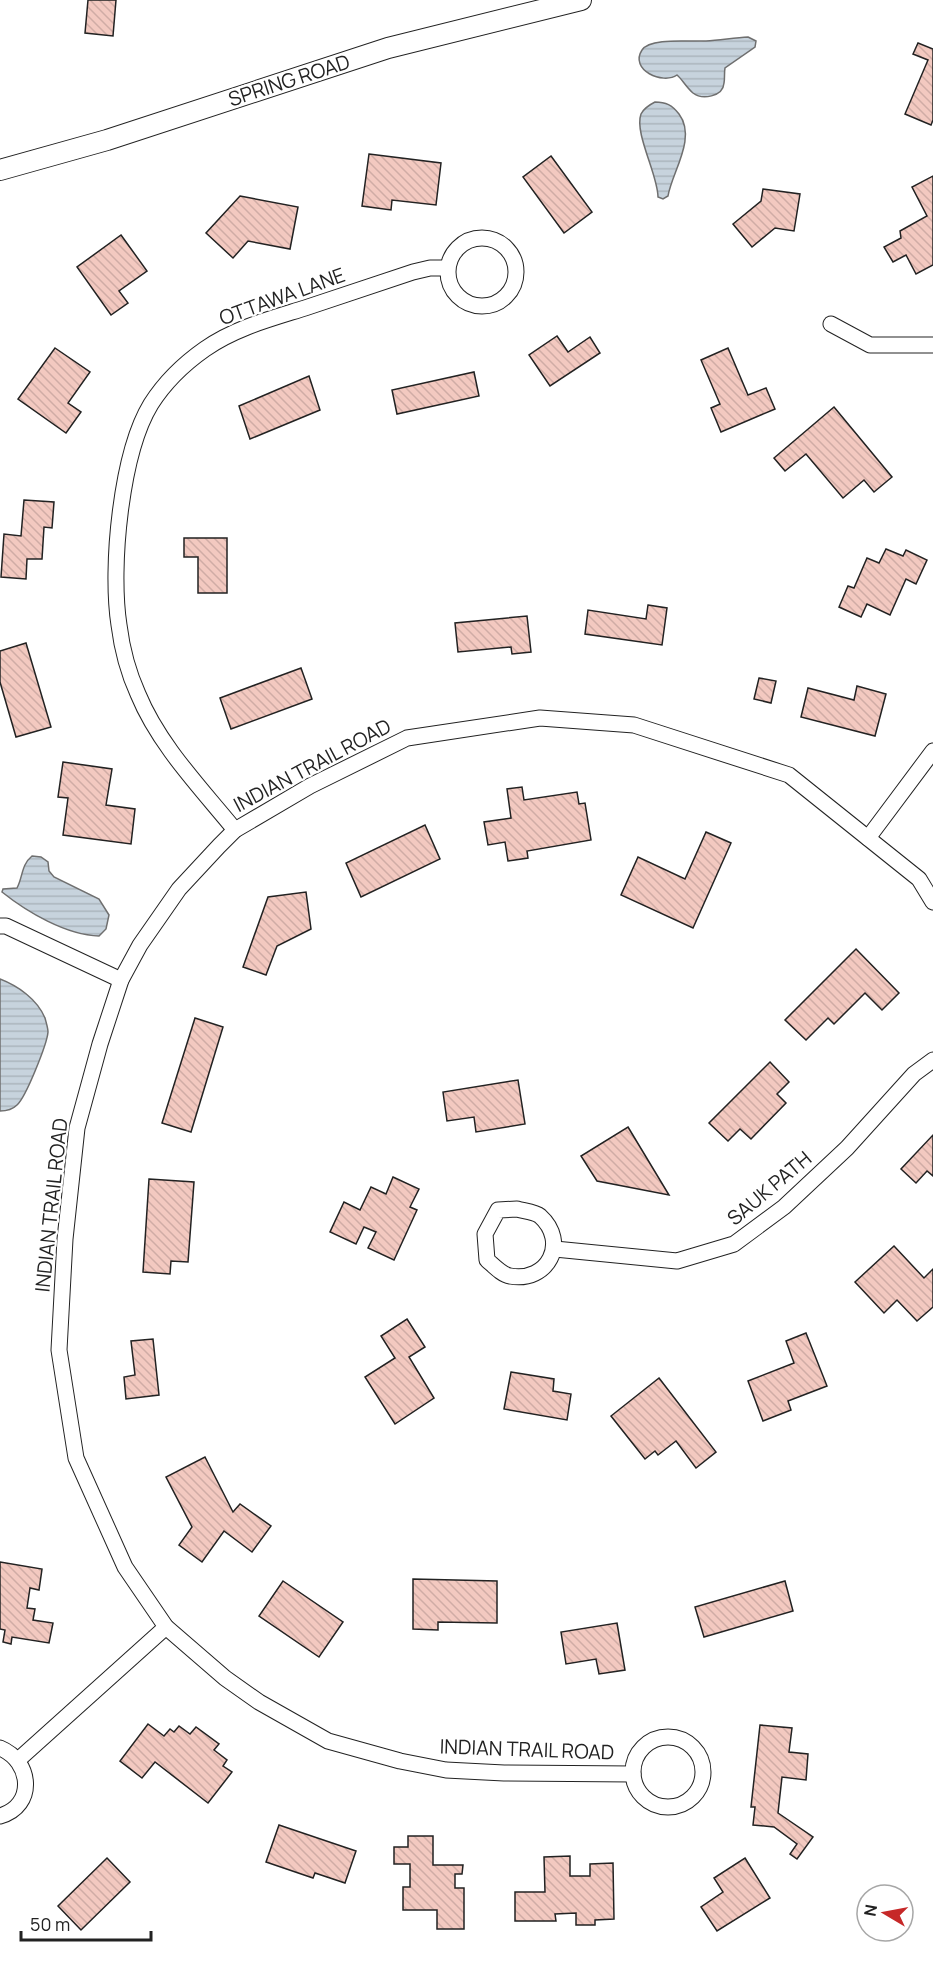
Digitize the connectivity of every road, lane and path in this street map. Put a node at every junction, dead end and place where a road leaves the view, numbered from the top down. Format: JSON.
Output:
{"nodes":[{"id":1,"x":581,"y":0,"type":"edge"},
{"id":2,"x":0,"y":170,"type":"edge"},
{"id":3,"x":447,"y":268,"type":"junction"},
{"id":4,"x":831,"y":324,"type":"dead end"},
{"id":5,"x":933,"y":345,"type":"edge"},
{"id":6,"x":933,"y":751,"type":"edge"},
{"id":7,"x":235,"y":830,"type":"junction"},
{"id":8,"x":868,"y":838,"type":"junction"},
{"id":9,"x":933,"y":902,"type":"edge"},
{"id":10,"x":2,"y":924,"type":"edge"},
{"id":11,"x":121,"y":980,"type":"junction"},
{"id":12,"x":933,"y":1060,"type":"edge"},
{"id":13,"x":555,"y":1249,"type":"junction"},
{"id":14,"x":166,"y":1627,"type":"junction"},
{"id":15,"x":0,"y":1748,"type":"edge"},
{"id":16,"x":18,"y":1760,"type":"junction"},
{"id":17,"x":633,"y":1774,"type":"junction"},
{"id":18,"x":0,"y":1816,"type":"edge"}],
"edges":[{"from":1,"to":2,"type":"street","name":"SPRING ROAD"},
{"from":3,"to":3,"type":"street"},
{"from":3,"to":7,"type":"street","name":"OTTAWA LANE"},
{"from":4,"to":5,"type":"street"},
{"from":6,"to":8,"type":"street"},
{"from":7,"to":8,"type":"street","name":"INDIAN TRAIL ROAD"},
{"from":7,"to":11,"type":"street","name":"INDIAN TRAIL ROAD"},
{"from":8,"to":9,"type":"street","name":"INDIAN TRAIL ROAD"},
{"from":10,"to":11,"type":"street"},
{"from":11,"to":14,"type":"street","name":"INDIAN TRAIL ROAD"},
{"from":12,"to":13,"type":"street","name":"SAUK PATH"},
{"from":13,"to":13,"type":"street"},
{"from":14,"to":16,"type":"street"},
{"from":14,"to":17,"type":"street","name":"INDIAN TRAIL ROAD"},
{"from":15,"to":16,"type":"street"},
{"from":16,"to":18,"type":"street"},
{"from":17,"to":17,"type":"street","name":"INDIAN TRAIL ROAD"}]}
